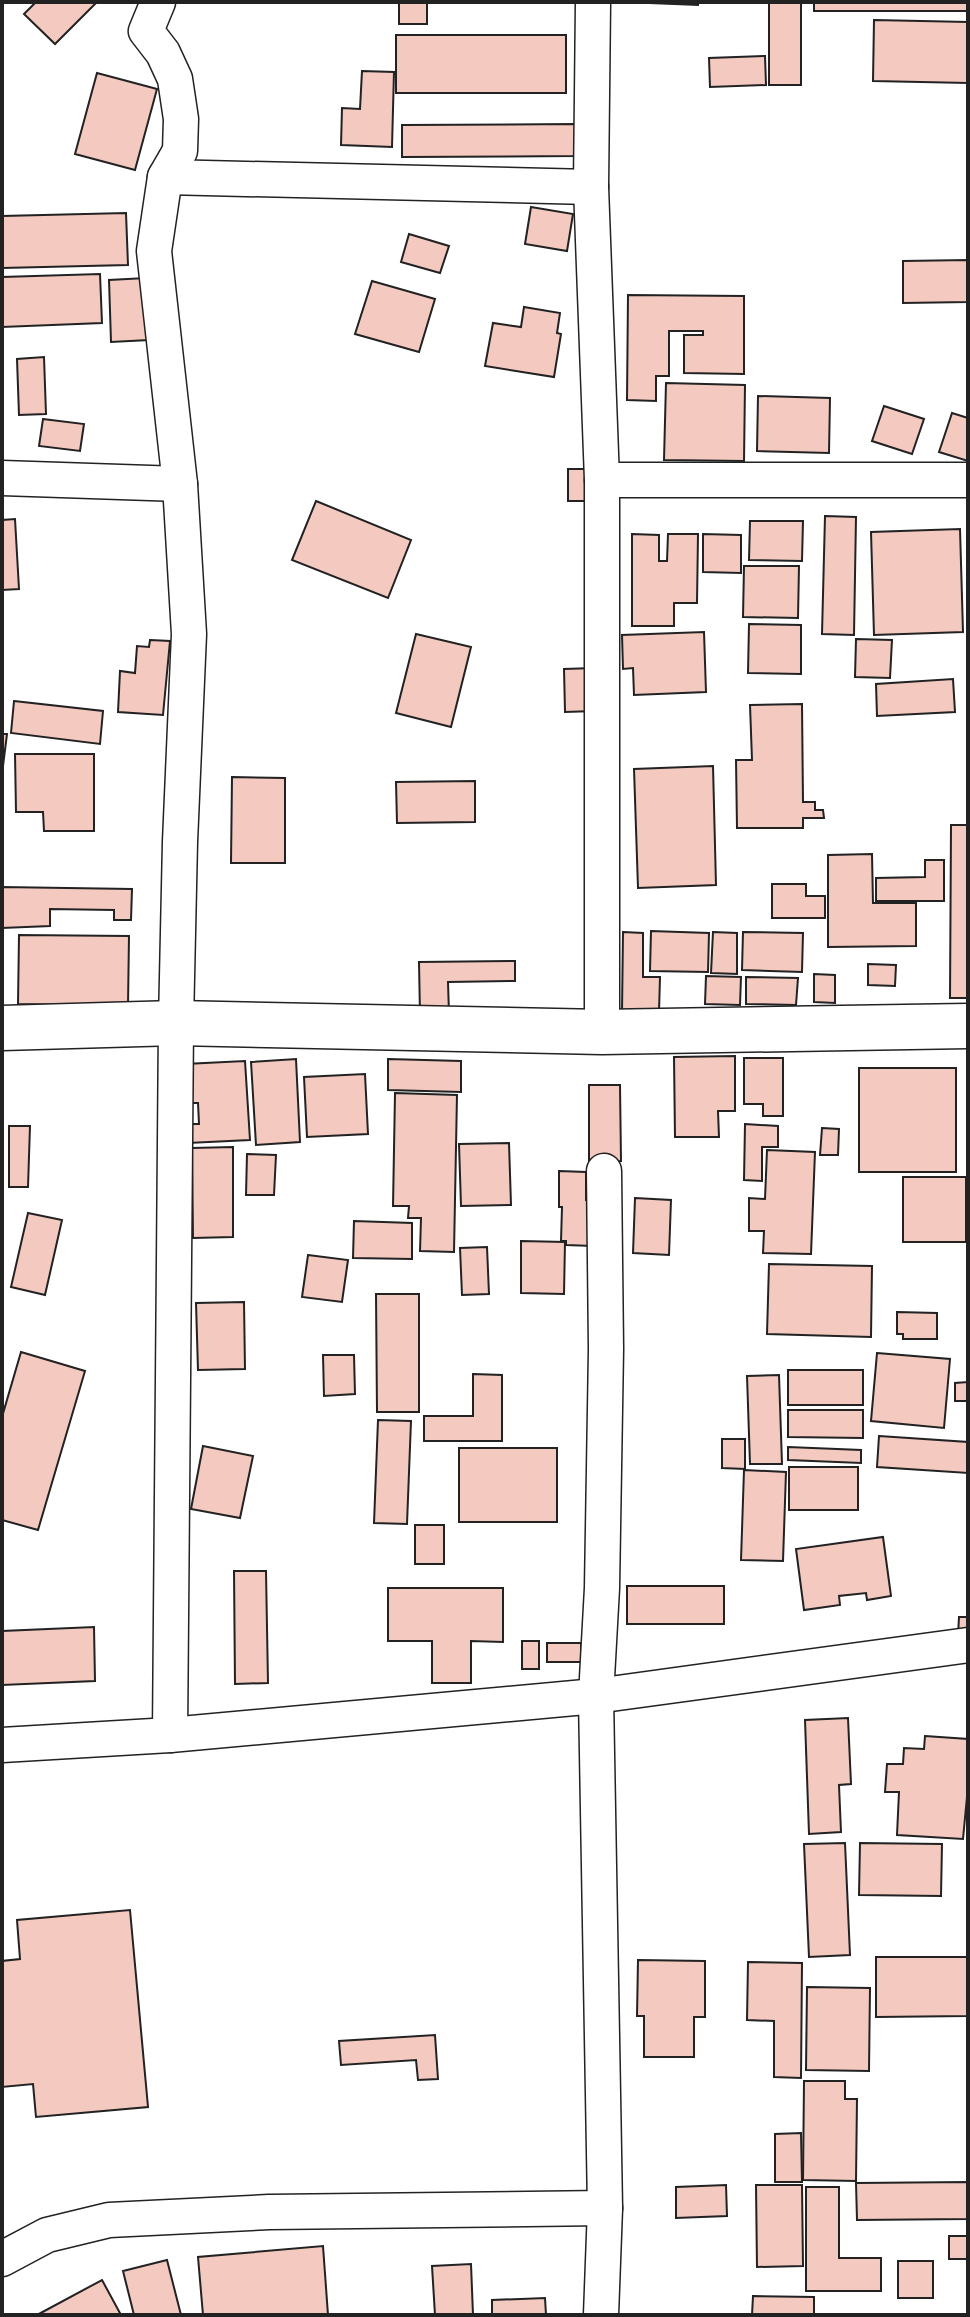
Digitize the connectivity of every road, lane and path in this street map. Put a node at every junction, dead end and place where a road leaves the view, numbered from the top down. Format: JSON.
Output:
{"nodes":[{"id":1,"x":158,"y":2,"type":"edge"},
{"id":2,"x":593,"y":2,"type":"edge"},
{"id":3,"x":165,"y":177,"type":"junction"},
{"id":4,"x":591,"y":187,"type":"junction"},
{"id":5,"x":2,"y":478,"type":"edge"},
{"id":6,"x":602,"y":480,"type":"junction"},
{"id":7,"x":968,"y":480,"type":"edge"},
{"id":8,"x":180,"y":484,"type":"junction"},
{"id":9,"x":176,"y":1023,"type":"junction"},
{"id":10,"x":968,"y":1026,"type":"edge"},
{"id":11,"x":2,"y":1028,"type":"edge"},
{"id":12,"x":602,"y":1032,"type":"junction"},
{"id":13,"x":604,"y":1171,"type":"dead end"},
{"id":14,"x":968,"y":1645,"type":"edge"},
{"id":15,"x":596,"y":1696,"type":"junction"},
{"id":16,"x":170,"y":1735,"type":"junction"},
{"id":17,"x":2,"y":1745,"type":"edge"},
{"id":18,"x":605,"y":2208,"type":"junction"},
{"id":19,"x":2,"y":2259,"type":"edge"},
{"id":20,"x":601,"y":2315,"type":"edge"}],
"edges":[{"from":1,"to":3,"type":"street"},
{"from":2,"to":4,"type":"street"},
{"from":3,"to":4,"type":"street"},
{"from":3,"to":8,"type":"street"},
{"from":4,"to":6,"type":"street"},
{"from":5,"to":8,"type":"street"},
{"from":6,"to":7,"type":"street"},
{"from":6,"to":12,"type":"street"},
{"from":8,"to":9,"type":"street"},
{"from":9,"to":11,"type":"street"},
{"from":9,"to":12,"type":"street"},
{"from":9,"to":16,"type":"street"},
{"from":10,"to":12,"type":"street"},
{"from":13,"to":15,"type":"street"},
{"from":14,"to":15,"type":"street"},
{"from":15,"to":16,"type":"street"},
{"from":15,"to":18,"type":"street"},
{"from":16,"to":17,"type":"street"},
{"from":18,"to":19,"type":"street"},
{"from":18,"to":20,"type":"street"}]}
